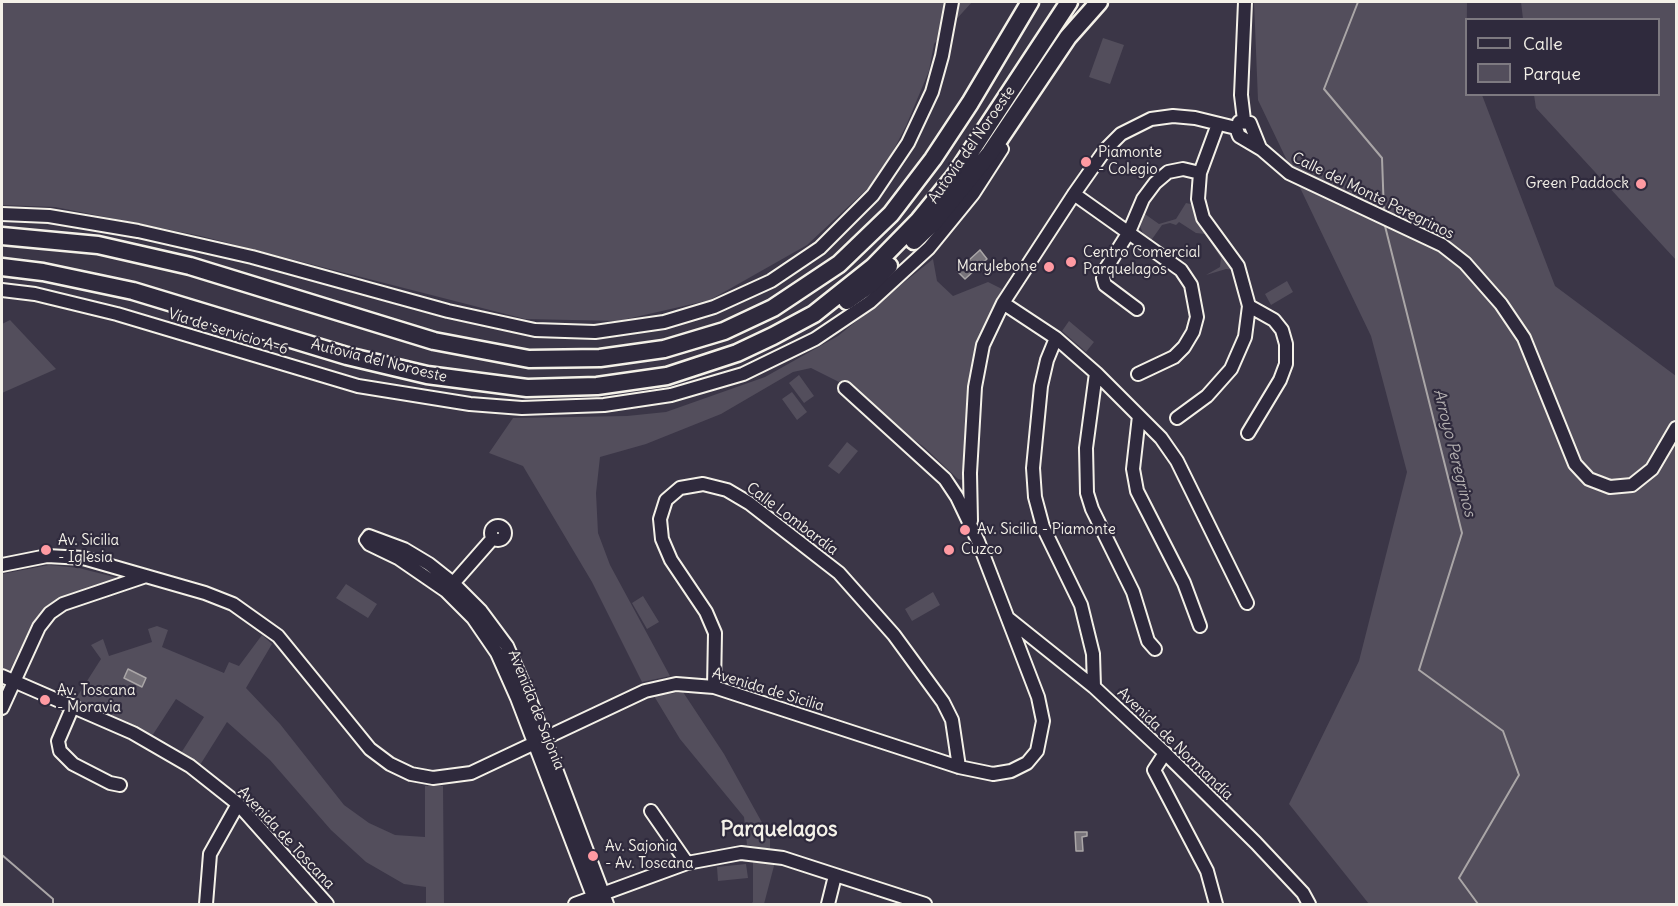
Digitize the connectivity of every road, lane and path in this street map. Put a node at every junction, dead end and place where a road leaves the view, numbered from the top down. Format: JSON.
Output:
{"nodes":[{"id":1,"x":952,"y":2,"type":"edge"},
{"id":2,"x":1030,"y":2,"type":"edge"},
{"id":3,"x":1069,"y":2,"type":"edge"},
{"id":4,"x":1100,"y":2,"type":"edge"},
{"id":5,"x":1245,"y":2,"type":"edge"},
{"id":6,"x":1218,"y":124,"type":"junction"},
{"id":7,"x":1244,"y":129,"type":"junction"},
{"id":8,"x":1200,"y":173,"type":"junction"},
{"id":9,"x":1074,"y":194,"type":"junction"},
{"id":10,"x":2,"y":214,"type":"edge"},
{"id":11,"x":1129,"y":232,"type":"junction"},
{"id":12,"x":2,"y":236,"type":"edge"},
{"id":13,"x":2,"y":267,"type":"edge"},
{"id":14,"x":2,"y":290,"type":"edge"},
{"id":15,"x":1003,"y":303,"type":"junction"},
{"id":16,"x":1249,"y":306,"type":"junction"},
{"id":17,"x":1137,"y":309,"type":"dead end"},
{"id":18,"x":814,"y":314,"type":"junction"},
{"id":19,"x":1056,"y":338,"type":"junction"},
{"id":20,"x":1096,"y":373,"type":"junction"},
{"id":21,"x":1138,"y":374,"type":"dead end"},
{"id":22,"x":844,"y":388,"type":"dead end"},
{"id":23,"x":1139,"y":416,"type":"junction"},
{"id":24,"x":1177,"y":418,"type":"dead end"},
{"id":25,"x":1677,"y":428,"type":"edge"},
{"id":26,"x":1248,"y":434,"type":"dead end"},
{"id":27,"x":970,"y":473,"type":"junction"},
{"id":28,"x":957,"y":497,"type":"junction"},
{"id":29,"x":972,"y":527,"type":"junction"},
{"id":30,"x":494,"y":538,"type":"dead end"},
{"id":31,"x":2,"y":565,"type":"edge"},
{"id":32,"x":147,"y":576,"type":"junction"},
{"id":33,"x":449,"y":587,"type":"junction"},
{"id":34,"x":1247,"y":603,"type":"dead end"},
{"id":35,"x":1008,"y":618,"type":"junction"},
{"id":36,"x":1200,"y":626,"type":"dead end"},
{"id":37,"x":1155,"y":649,"type":"dead end"},
{"id":38,"x":2,"y":676,"type":"edge"},
{"id":39,"x":15,"y":680,"type":"junction"},
{"id":40,"x":714,"y":687,"type":"junction"},
{"id":41,"x":1094,"y":687,"type":"junction"},
{"id":42,"x":73,"y":706,"type":"junction"},
{"id":43,"x":2,"y":708,"type":"edge"},
{"id":44,"x":539,"y":741,"type":"junction"},
{"id":45,"x":1165,"y":753,"type":"junction"},
{"id":46,"x":959,"y":767,"type":"junction"},
{"id":47,"x":120,"y":785,"type":"dead end"},
{"id":48,"x":238,"y":804,"type":"junction"},
{"id":49,"x":651,"y":811,"type":"dead end"},
{"id":50,"x":687,"y":863,"type":"junction"},
{"id":51,"x":836,"y":876,"type":"junction"},
{"id":52,"x":600,"y":900,"type":"edge"},
{"id":53,"x":206,"y":904,"type":"edge"},
{"id":54,"x":327,"y":904,"type":"edge"},
{"id":55,"x":575,"y":904,"type":"edge"},
{"id":56,"x":828,"y":904,"type":"edge"},
{"id":57,"x":925,"y":904,"type":"edge"},
{"id":58,"x":1216,"y":904,"type":"edge"},
{"id":59,"x":1310,"y":904,"type":"edge"}],
"edges":[{"from":1,"to":10,"type":"street"},
{"from":2,"to":12,"type":"highway","name":"Autovía del Noroeste"},
{"from":3,"to":18,"type":"highway","name":"Autovía del Noroeste"},
{"from":4,"to":14,"type":"street","name":"Vía de servicio A-6"},
{"from":4,"to":18,"type":"highway"},
{"from":5,"to":7,"type":"street"},
{"from":6,"to":7,"type":"street","name":"Calle del Monte Peregrinos"},
{"from":6,"to":8,"type":"street"},
{"from":6,"to":9,"type":"street","name":"Calle del Monte Peregrinos"},
{"from":7,"to":25,"type":"street","name":"Calle del Monte Peregrinos"},
{"from":8,"to":11,"type":"street"},
{"from":8,"to":16,"type":"street"},
{"from":9,"to":11,"type":"street"},
{"from":9,"to":15,"type":"street","name":"Calle del Monte Peregrinos"},
{"from":11,"to":17,"type":"street"},
{"from":11,"to":21,"type":"street"},
{"from":13,"to":18,"type":"highway","name":"Autovía del Noroeste"},
{"from":15,"to":19,"type":"street"},
{"from":15,"to":27,"type":"street","name":"Calle del Monte Peregrinos"},
{"from":16,"to":24,"type":"street"},
{"from":16,"to":26,"type":"street"},
{"from":19,"to":20,"type":"street"},
{"from":19,"to":41,"type":"street"},
{"from":20,"to":23,"type":"street"},
{"from":20,"to":37,"type":"street"},
{"from":22,"to":28,"type":"street","name":"Avenida de Sicilia"},
{"from":23,"to":34,"type":"street"},
{"from":23,"to":36,"type":"street"},
{"from":27,"to":28,"type":"street"},
{"from":27,"to":29,"type":"street","name":"Calle del Monte Peregrinos"},
{"from":28,"to":29,"type":"street","name":"Avenida de Sicilia"},
{"from":29,"to":35,"type":"street","name":"Avenida de Sicilia"},
{"from":30,"to":33,"type":"street"},
{"from":31,"to":32,"type":"street","name":"Avenida de Sicilia"},
{"from":32,"to":39,"type":"street"},
{"from":32,"to":44,"type":"street","name":"Avenida de Sicilia"},
{"from":33,"to":33,"type":"street","name":"Avenida de Sajonia"},
{"from":33,"to":44,"type":"street","name":"Avenida de Sajonia"},
{"from":35,"to":41,"type":"street","name":"Avenida de Normandía"},
{"from":35,"to":46,"type":"street","name":"Avenida de Sicilia"},
{"from":38,"to":39,"type":"street","name":"Avenida de Toscana"},
{"from":39,"to":42,"type":"street","name":"Avenida de Toscana"},
{"from":39,"to":43,"type":"street"},
{"from":40,"to":44,"type":"street","name":"Avenida de Sicilia"},
{"from":40,"to":46,"type":"street","name":"Avenida de Sicilia"},
{"from":40,"to":46,"type":"street","name":"Calle Lombardía"},
{"from":41,"to":45,"type":"street","name":"Avenida de Normandía"},
{"from":42,"to":47,"type":"street"},
{"from":42,"to":48,"type":"street","name":"Avenida de Toscana"},
{"from":44,"to":52,"type":"street","name":"Avenida de Sajonia"},
{"from":45,"to":58,"type":"street"},
{"from":45,"to":59,"type":"street","name":"Avenida de Normandía"},
{"from":48,"to":53,"type":"street"},
{"from":48,"to":54,"type":"street","name":"Avenida de Toscana"},
{"from":49,"to":50,"type":"street"},
{"from":50,"to":51,"type":"street"},
{"from":50,"to":52,"type":"street"},
{"from":51,"to":56,"type":"street"},
{"from":51,"to":57,"type":"street"},
{"from":52,"to":55,"type":"street"}]}
